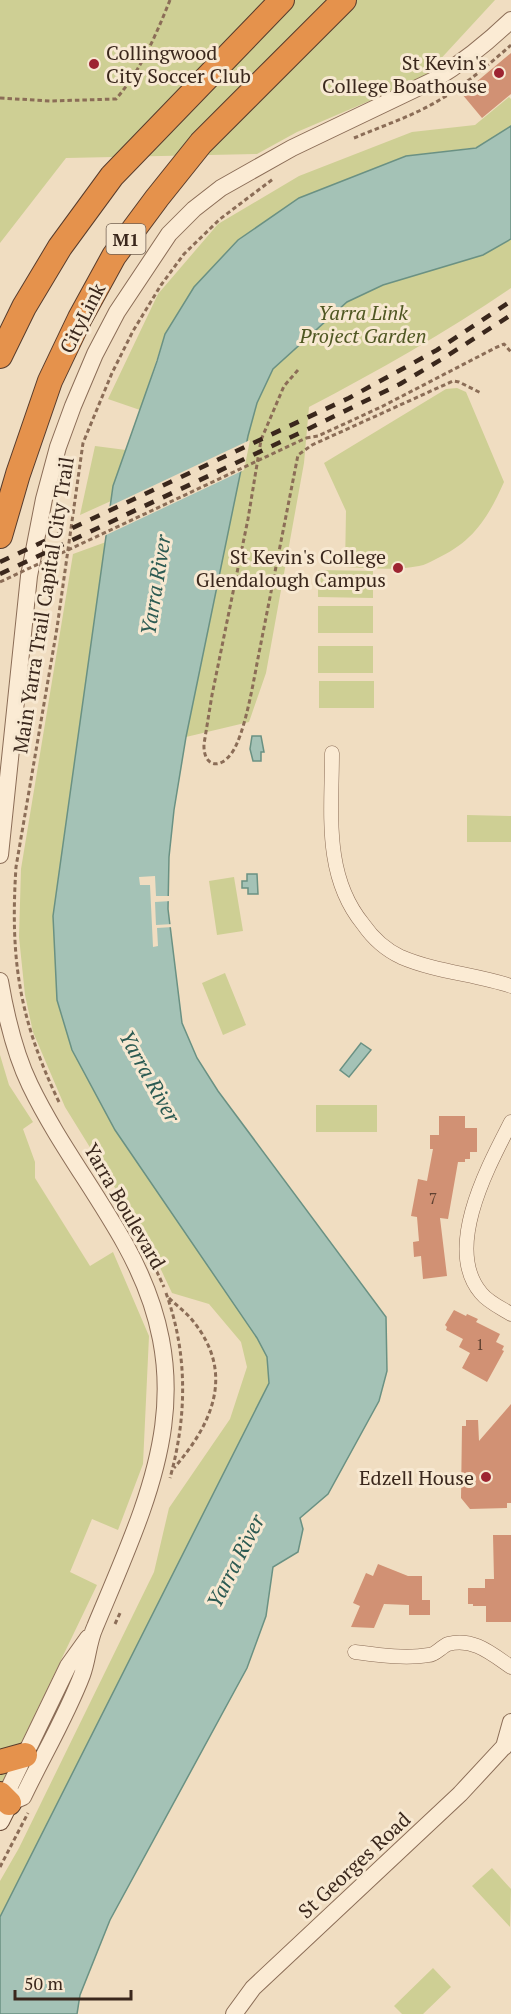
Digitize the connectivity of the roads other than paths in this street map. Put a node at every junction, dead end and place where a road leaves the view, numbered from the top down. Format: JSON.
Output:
{"nodes":[{"id":1,"x":282,"y":0,"type":"edge"},
{"id":2,"x":344,"y":0,"type":"edge"},
{"id":3,"x":511,"y":20,"type":"edge"},
{"id":4,"x":0,"y":356,"type":"edge"},
{"id":5,"x":0,"y":536,"type":"edge"},
{"id":6,"x":332,"y":753,"type":"dead end"},
{"id":7,"x":0,"y":855,"type":"edge"},
{"id":8,"x":0,"y":981,"type":"edge"},
{"id":9,"x":511,"y":986,"type":"edge"},
{"id":10,"x":511,"y":1122,"type":"edge"},
{"id":11,"x":511,"y":1314,"type":"edge"},
{"id":12,"x":92,"y":1632,"type":"junction"},
{"id":13,"x":355,"y":1652,"type":"dead end"},
{"id":14,"x":511,"y":1667,"type":"edge"},
{"id":15,"x":511,"y":1722,"type":"edge"},
{"id":16,"x":507,"y":1743,"type":"edge"},
{"id":17,"x":25,"y":1755,"type":"junction"},
{"id":18,"x":0,"y":1762,"type":"edge"},
{"id":19,"x":9,"y":1808,"type":"edge"},
{"id":20,"x":234,"y":2014,"type":"edge"}],
"edges":[{"from":1,"to":4,"type":"highway","number":"M1"},
{"from":2,"to":5,"type":"highway","name":"CityLink","number":"M1"},
{"from":3,"to":7,"type":"street"},
{"from":6,"to":9,"type":"street"},
{"from":8,"to":12,"type":"street","name":"Yarra Boulevard"},
{"from":10,"to":11,"type":"street"},
{"from":12,"to":17,"type":"street","name":"Yarra Boulevard"},
{"from":12,"to":19,"type":"street","name":"Yarra Boulevard"},
{"from":13,"to":14,"type":"street"},
{"from":15,"to":16,"type":"street","name":"St Georges Road"},
{"from":16,"to":20,"type":"street","name":"St Georges Road"},
{"from":17,"to":18,"type":"highway"},
{"from":17,"to":19,"type":"street","name":"Yarra Boulevard"}]}
